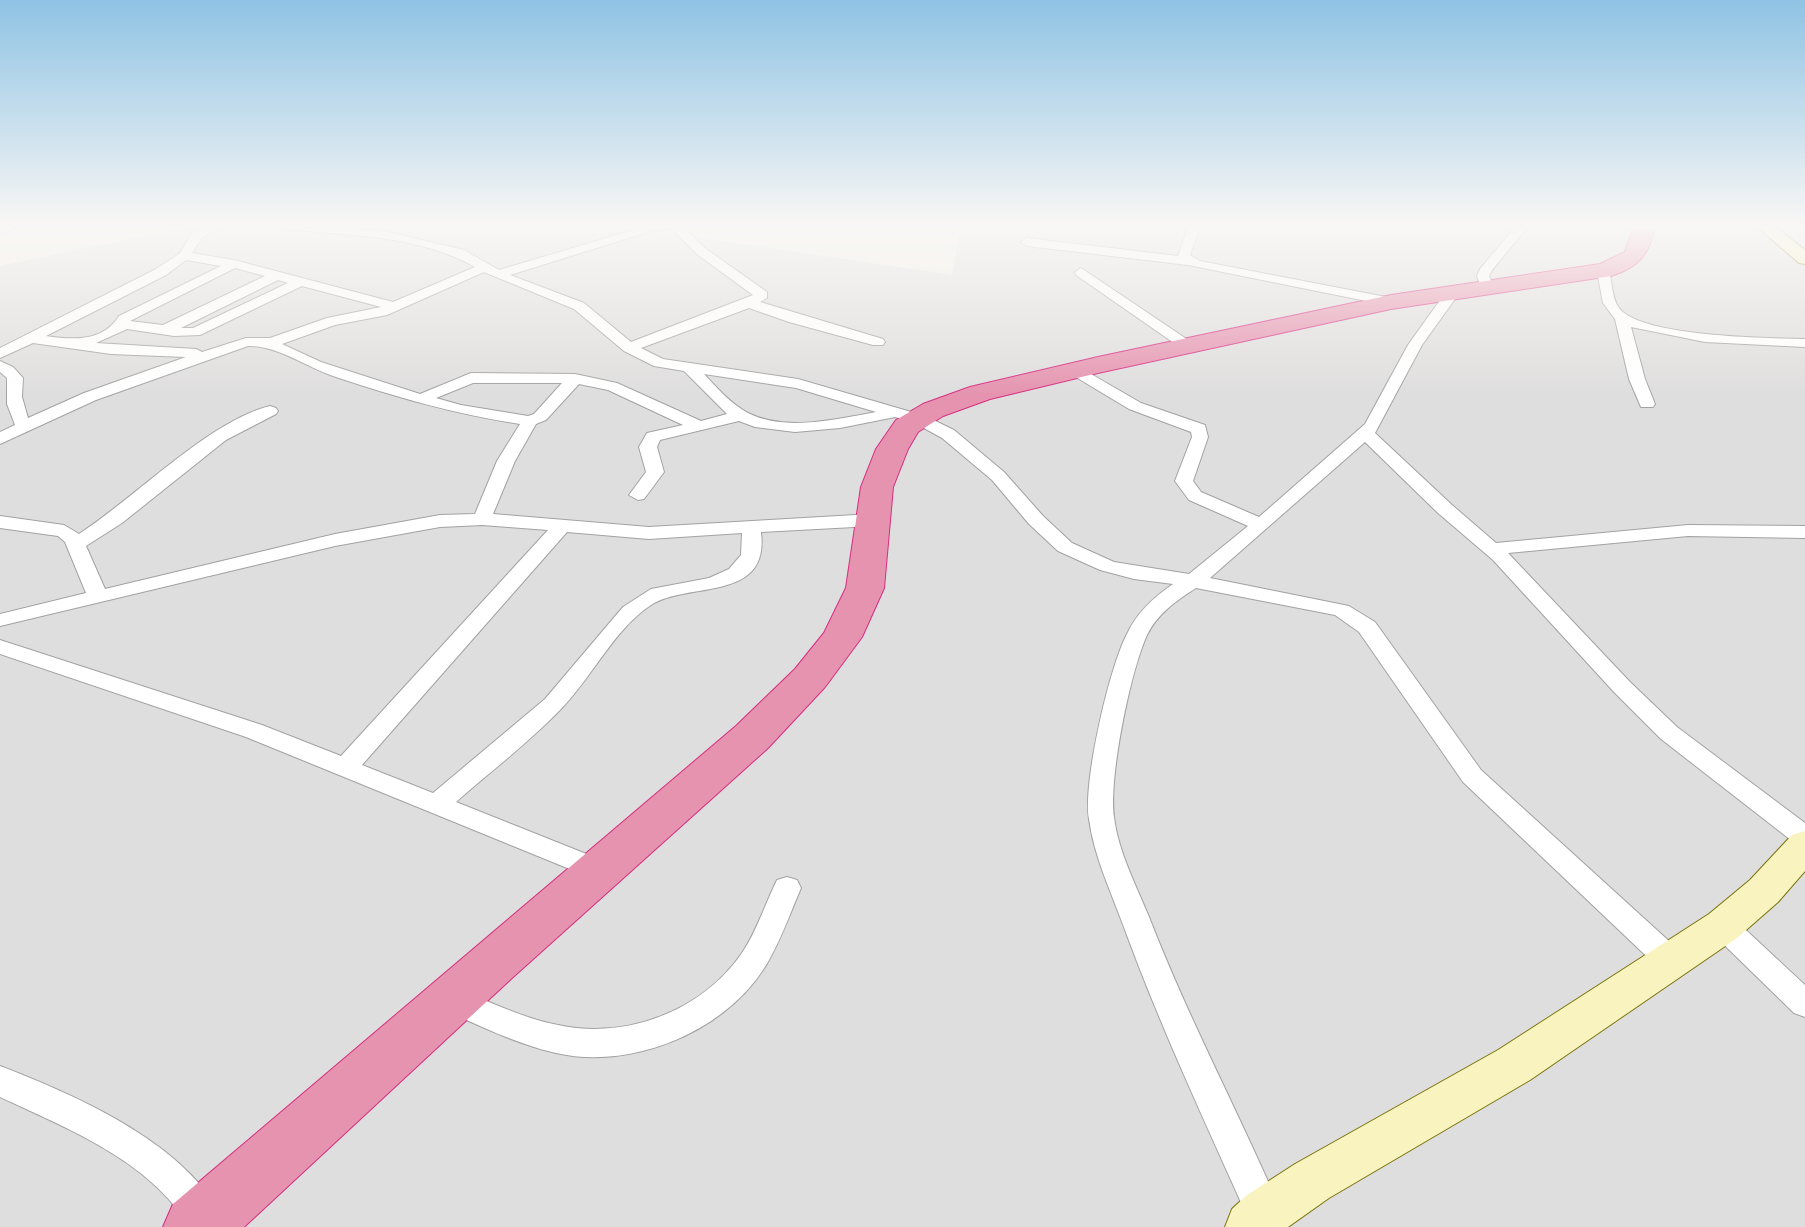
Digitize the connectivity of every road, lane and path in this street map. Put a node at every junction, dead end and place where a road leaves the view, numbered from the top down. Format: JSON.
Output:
{"nodes":[{"id":1,"x":142,"y":282,"type":"edge"},
{"id":2,"x":197,"y":282,"type":"edge"},
{"id":3,"x":263,"y":282,"type":"edge"},
{"id":4,"x":300,"y":282,"type":"edge"},
{"id":5,"x":301,"y":282,"type":"edge"},
{"id":6,"x":461,"y":282,"type":"edge"},
{"id":7,"x":520,"y":282,"type":"edge"},
{"id":8,"x":746,"y":282,"type":"edge"},
{"id":9,"x":1096,"y":282,"type":"edge"},
{"id":10,"x":1284,"y":282,"type":"edge"},
{"id":11,"x":1477,"y":282,"type":"edge"},
{"id":12,"x":1524,"y":282,"type":"edge"},
{"id":13,"x":1606,"y":282,"type":"edge"},
{"id":14,"x":1470,"y":290,"type":"junction"},
{"id":15,"x":749,"y":303,"type":"junction"},
{"id":16,"x":1391,"y":303,"type":"junction"},
{"id":17,"x":394,"y":307,"type":"junction"},
{"id":18,"x":1622,"y":318,"type":"junction"},
{"id":19,"x":120,"y":326,"type":"junction"},
{"id":20,"x":165,"y":330,"type":"junction"},
{"id":21,"x":0,"y":338,"type":"edge"},
{"id":22,"x":29,"y":338,"type":"junction"},
{"id":23,"x":878,"y":342,"type":"dead end"},
{"id":24,"x":1805,"y":342,"type":"edge"},
{"id":25,"x":270,"y":343,"type":"junction"},
{"id":26,"x":79,"y":346,"type":"junction"},
{"id":27,"x":1189,"y":346,"type":"junction"},
{"id":28,"x":629,"y":348,"type":"junction"},
{"id":29,"x":0,"y":354,"type":"edge"},
{"id":30,"x":210,"y":354,"type":"junction"},
{"id":31,"x":0,"y":366,"type":"edge"},
{"id":32,"x":689,"y":368,"type":"junction"},
{"id":33,"x":1074,"y":370,"type":"junction"},
{"id":34,"x":575,"y":379,"type":"junction"},
{"id":35,"x":421,"y":400,"type":"junction"},
{"id":36,"x":1647,"y":404,"type":"dead end"},
{"id":37,"x":270,"y":411,"type":"dead end"},
{"id":38,"x":908,"y":415,"type":"junction"},
{"id":39,"x":740,"y":416,"type":"junction"},
{"id":40,"x":530,"y":421,"type":"junction"},
{"id":41,"x":24,"y":426,"type":"junction"},
{"id":42,"x":699,"y":426,"type":"junction"},
{"id":43,"x":1366,"y":433,"type":"junction"},
{"id":44,"x":0,"y":439,"type":"edge"},
{"id":45,"x":638,"y":495,"type":"dead end"},
{"id":46,"x":482,"y":519,"type":"junction"},
{"id":47,"x":873,"y":520,"type":"junction"},
{"id":48,"x":0,"y":522,"type":"edge"},
{"id":49,"x":1262,"y":525,"type":"junction"},
{"id":50,"x":562,"y":526,"type":"junction"},
{"id":51,"x":751,"y":527,"type":"junction"},
{"id":52,"x":1805,"y":532,"type":"edge"},
{"id":53,"x":76,"y":544,"type":"junction"},
{"id":54,"x":1493,"y":549,"type":"junction"},
{"id":55,"x":1192,"y":581,"type":"junction"},
{"id":56,"x":97,"y":595,"type":"junction"},
{"id":57,"x":0,"y":620,"type":"edge"},
{"id":58,"x":0,"y":647,"type":"edge"},
{"id":59,"x":345,"y":768,"type":"junction"},
{"id":60,"x":437,"y":804,"type":"junction"},
{"id":61,"x":1805,"y":837,"type":"edge"},
{"id":62,"x":1805,"y":845,"type":"edge"},
{"id":63,"x":599,"y":870,"type":"junction"},
{"id":64,"x":787,"y":888,"type":"dead end"},
{"id":65,"x":1723,"y":926,"type":"junction"},
{"id":66,"x":1671,"y":961,"type":"junction"},
{"id":67,"x":450,"y":1000,"type":"junction"},
{"id":68,"x":1805,"y":1004,"type":"edge"},
{"id":69,"x":0,"y":1081,"type":"edge"},
{"id":70,"x":1261,"y":1222,"type":"edge"},
{"id":71,"x":203,"y":1224,"type":"edge"}],
"edges":[{"from":1,"to":22,"type":"street"},
{"from":2,"to":19,"type":"street"},
{"from":3,"to":20,"type":"street"},
{"from":4,"to":20,"type":"street"},
{"from":5,"to":17,"type":"street"},
{"from":6,"to":17,"type":"street"},
{"from":7,"to":28,"type":"street"},
{"from":8,"to":15,"type":"street"},
{"from":9,"to":27,"type":"street"},
{"from":10,"to":16,"type":"street"},
{"from":11,"to":14,"type":"street"},
{"from":12,"to":14,"type":"highway"},
{"from":13,"to":18,"type":"street"},
{"from":14,"to":16,"type":"highway"},
{"from":14,"to":43,"type":"street"},
{"from":15,"to":23,"type":"street"},
{"from":15,"to":28,"type":"street"},
{"from":16,"to":27,"type":"highway"},
{"from":17,"to":25,"type":"street"},
{"from":18,"to":24,"type":"street"},
{"from":18,"to":36,"type":"street"},
{"from":19,"to":20,"type":"street"},
{"from":19,"to":26,"type":"street"},
{"from":21,"to":22,"type":"street"},
{"from":22,"to":26,"type":"street"},
{"from":22,"to":29,"type":"street"},
{"from":25,"to":30,"type":"street"},
{"from":25,"to":35,"type":"street"},
{"from":26,"to":30,"type":"street"},
{"from":27,"to":33,"type":"highway"},
{"from":28,"to":32,"type":"street"},
{"from":30,"to":41,"type":"street"},
{"from":31,"to":41,"type":"street"},
{"from":32,"to":38,"type":"street"},
{"from":32,"to":39,"type":"street"},
{"from":33,"to":38,"type":"highway"},
{"from":33,"to":49,"type":"street"},
{"from":34,"to":35,"type":"street"},
{"from":34,"to":40,"type":"street"},
{"from":34,"to":42,"type":"street"},
{"from":35,"to":40,"type":"street"},
{"from":37,"to":53,"type":"street"},
{"from":38,"to":39,"type":"street"},
{"from":38,"to":47,"type":"highway"},
{"from":38,"to":55,"type":"street"},
{"from":39,"to":42,"type":"street"},
{"from":40,"to":46,"type":"street"},
{"from":41,"to":44,"type":"street"},
{"from":42,"to":45,"type":"street"},
{"from":43,"to":49,"type":"street"},
{"from":43,"to":54,"type":"street"},
{"from":46,"to":50,"type":"street"},
{"from":46,"to":56,"type":"street"},
{"from":47,"to":51,"type":"street"},
{"from":47,"to":63,"type":"highway"},
{"from":48,"to":53,"type":"street"},
{"from":49,"to":55,"type":"street"},
{"from":50,"to":51,"type":"street"},
{"from":50,"to":59,"type":"street"},
{"from":51,"to":60,"type":"street"},
{"from":52,"to":54,"type":"street"},
{"from":53,"to":56,"type":"street"},
{"from":54,"to":61,"type":"street"},
{"from":55,"to":66,"type":"street"},
{"from":55,"to":70,"type":"street"},
{"from":56,"to":57,"type":"street"},
{"from":58,"to":59,"type":"street"},
{"from":59,"to":60,"type":"street"},
{"from":60,"to":63,"type":"street"},
{"from":62,"to":65,"type":"main road"},
{"from":63,"to":67,"type":"highway"},
{"from":64,"to":67,"type":"street"},
{"from":65,"to":66,"type":"main road"},
{"from":65,"to":68,"type":"street"},
{"from":66,"to":70,"type":"main road"},
{"from":67,"to":71,"type":"highway"},
{"from":69,"to":71,"type":"street"}]}
